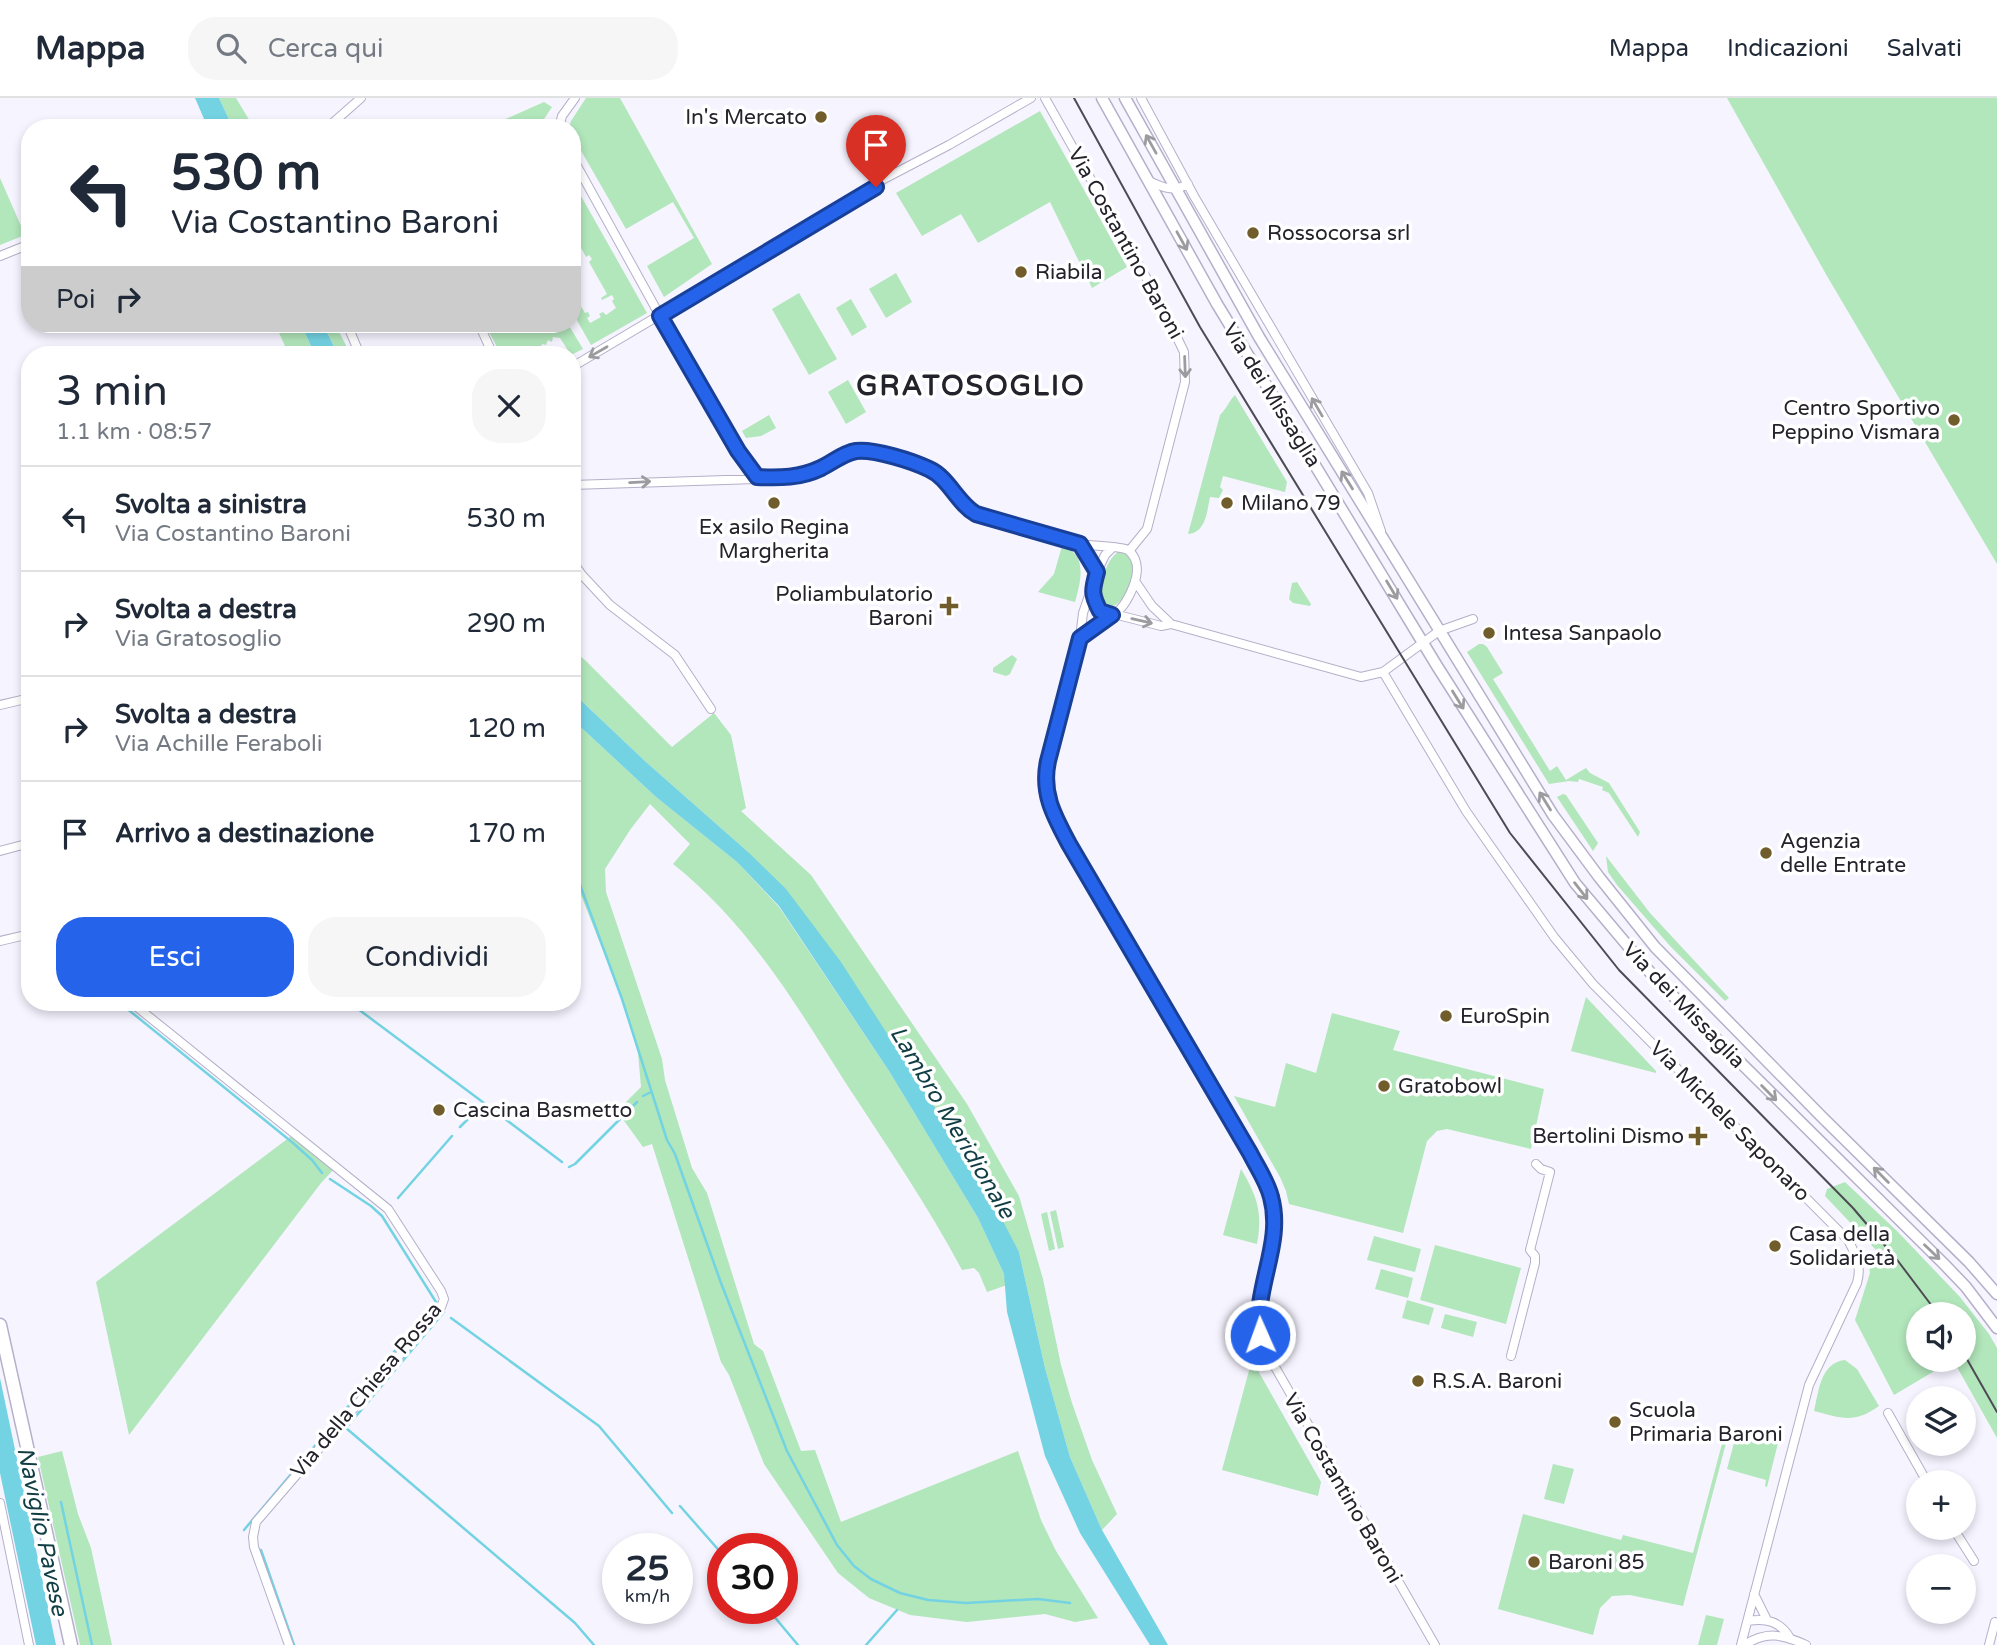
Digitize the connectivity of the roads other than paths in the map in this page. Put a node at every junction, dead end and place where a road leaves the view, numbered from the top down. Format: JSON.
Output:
{"nodes":[{"id":1,"x":361,"y":98,"type":"edge"},
{"id":2,"x":575,"y":98,"type":"edge"},
{"id":3,"x":1030,"y":98,"type":"edge"},
{"id":4,"x":1045,"y":98,"type":"edge"},
{"id":5,"x":1102,"y":98,"type":"edge"},
{"id":6,"x":1125,"y":98,"type":"edge"},
{"id":7,"x":1141,"y":98,"type":"edge"},
{"id":8,"x":337,"y":119,"type":"edge"},
{"id":9,"x":561,"y":119,"type":"edge"},
{"id":10,"x":581,"y":173,"type":"edge"},
{"id":11,"x":1149,"y":181,"type":"junction"},
{"id":12,"x":1188,"y":184,"type":"junction"},
{"id":13,"x":1177,"y":190,"type":"junction"},
{"id":14,"x":21,"y":248,"type":"edge"},
{"id":15,"x":0,"y":256,"type":"edge"},
{"id":16,"x":660,"y":316,"type":"junction"},
{"id":17,"x":581,"y":362,"type":"edge"},
{"id":18,"x":757,"y":477,"type":"junction"},
{"id":19,"x":581,"y":485,"type":"edge"},
{"id":20,"x":1383,"y":538,"type":"junction"},
{"id":21,"x":1080,"y":544,"type":"junction"},
{"id":22,"x":1112,"y":548,"type":"junction"},
{"id":23,"x":1129,"y":551,"type":"junction"},
{"id":24,"x":1097,"y":572,"type":"junction"},
{"id":25,"x":581,"y":574,"type":"edge"},
{"id":26,"x":1135,"y":581,"type":"junction"},
{"id":27,"x":1092,"y":590,"type":"junction"},
{"id":28,"x":1113,"y":615,"type":"junction"},
{"id":29,"x":1473,"y":620,"type":"dead end"},
{"id":30,"x":1171,"y":624,"type":"junction"},
{"id":31,"x":1439,"y":631,"type":"junction"},
{"id":32,"x":1080,"y":638,"type":"junction"},
{"id":33,"x":1423,"y":641,"type":"junction"},
{"id":34,"x":1383,"y":672,"type":"junction"},
{"id":35,"x":21,"y":700,"type":"edge"},
{"id":36,"x":0,"y":705,"type":"edge"},
{"id":37,"x":711,"y":709,"type":"dead end"},
{"id":38,"x":21,"y":845,"type":"edge"},
{"id":39,"x":0,"y":851,"type":"edge"},
{"id":40,"x":21,"y":936,"type":"edge"},
{"id":41,"x":0,"y":941,"type":"edge"},
{"id":42,"x":142,"y":1011,"type":"edge"},
{"id":43,"x":1536,"y":1164,"type":"dead end"},
{"id":44,"x":1997,"y":1294,"type":"edge"},
{"id":45,"x":0,"y":1325,"type":"edge"},
{"id":46,"x":1997,"y":1328,"type":"edge"},
{"id":47,"x":1511,"y":1356,"type":"dead end"},
{"id":48,"x":1888,"y":1413,"type":"dead end"},
{"id":49,"x":1920,"y":1470,"type":"edge"},
{"id":50,"x":0,"y":1503,"type":"edge"},
{"id":51,"x":1754,"y":1594,"type":"junction"},
{"id":52,"x":1767,"y":1620,"type":"junction"},
{"id":53,"x":1748,"y":1621,"type":"junction"},
{"id":54,"x":1763,"y":1634,"type":"junction"},
{"id":55,"x":1790,"y":1638,"type":"junction"},
{"id":56,"x":1997,"y":1644,"type":"edge"},
{"id":57,"x":29,"y":1645,"type":"edge"},
{"id":58,"x":71,"y":1645,"type":"edge"},
{"id":59,"x":289,"y":1645,"type":"edge"},
{"id":60,"x":1435,"y":1645,"type":"edge"},
{"id":61,"x":1743,"y":1645,"type":"edge"},
{"id":62,"x":1806,"y":1645,"type":"edge"},
{"id":63,"x":1989,"y":1645,"type":"edge"}],
"edges":[{"from":1,"to":8,"type":"street"},
{"from":2,"to":9,"type":"street"},
{"from":3,"to":16,"type":"street"},
{"from":4,"to":23,"type":"street","name":"Via Costantino Baroni","one_way":true},
{"from":5,"to":11,"type":"main road","name":"Via dei Missaglia"},
{"from":13,"to":6,"type":"main road","name":"Via dei Missaglia","one_way":true},
{"from":7,"to":12,"type":"street","name":"Via dei Missaglia"},
{"from":10,"to":16,"type":"street"},
{"from":11,"to":13,"type":"street"},
{"from":11,"to":33,"type":"main road","name":"Via dei Missaglia","one_way":true},
{"from":12,"to":13,"type":"street"},
{"from":20,"to":12,"type":"street","name":"Via dei Missaglia","one_way":true},
{"from":20,"to":13,"type":"main road","name":"Via dei Missaglia","one_way":true},
{"from":14,"to":15,"type":"street"},
{"from":16,"to":17,"type":"street","one_way":true},
{"from":16,"to":18,"type":"street"},
{"from":19,"to":18,"type":"street","one_way":true},
{"from":18,"to":21,"type":"street"},
{"from":20,"to":31,"type":"main road","name":"Via dei Missaglia"},
{"from":21,"to":22,"type":"street"},
{"from":21,"to":24,"type":"street"},
{"from":22,"to":23,"type":"street"},
{"from":22,"to":24,"type":"street","name":"Via Costantino Baroni"},
{"from":23,"to":26,"type":"street"},
{"from":24,"to":27,"type":"street","name":"Via Costantino Baroni"},
{"from":25,"to":37,"type":"street"},
{"from":26,"to":28,"type":"street"},
{"from":26,"to":30,"type":"street"},
{"from":27,"to":28,"type":"street"},
{"from":27,"to":32,"type":"street","name":"Via Costantino Baroni"},
{"from":28,"to":30,"type":"street","one_way":true},
{"from":28,"to":32,"type":"street"},
{"from":29,"to":31,"type":"street"},
{"from":30,"to":34,"type":"street"},
{"from":31,"to":33,"type":"street"},
{"from":44,"to":31,"type":"main road","name":"Via dei Missaglia","one_way":true},
{"from":32,"to":60,"type":"street","name":"Via Costantino Baroni"},
{"from":33,"to":34,"type":"street"},
{"from":33,"to":46,"type":"main road","name":"Via dei Missaglia","one_way":true},
{"from":34,"to":51,"type":"street","name":"Via Michele Saponaro"},
{"from":35,"to":36,"type":"street"},
{"from":38,"to":39,"type":"street"},
{"from":40,"to":41,"type":"street"},
{"from":42,"to":59,"type":"street","name":"Via della Chiesa Rossa"},
{"from":43,"to":47,"type":"street"},
{"from":45,"to":58,"type":"main road"},
{"from":48,"to":49,"type":"street"},
{"from":50,"to":57,"type":"street"},
{"from":51,"to":52,"type":"street"},
{"from":51,"to":53,"type":"street","name":"Via Michele Saponaro"},
{"from":52,"to":53,"type":"street"},
{"from":52,"to":55,"type":"street"},
{"from":53,"to":54,"type":"street"},
{"from":53,"to":61,"type":"street"},
{"from":54,"to":55,"type":"street"},
{"from":54,"to":61,"type":"street"},
{"from":55,"to":62,"type":"street"},
{"from":56,"to":63,"type":"street"}]}
